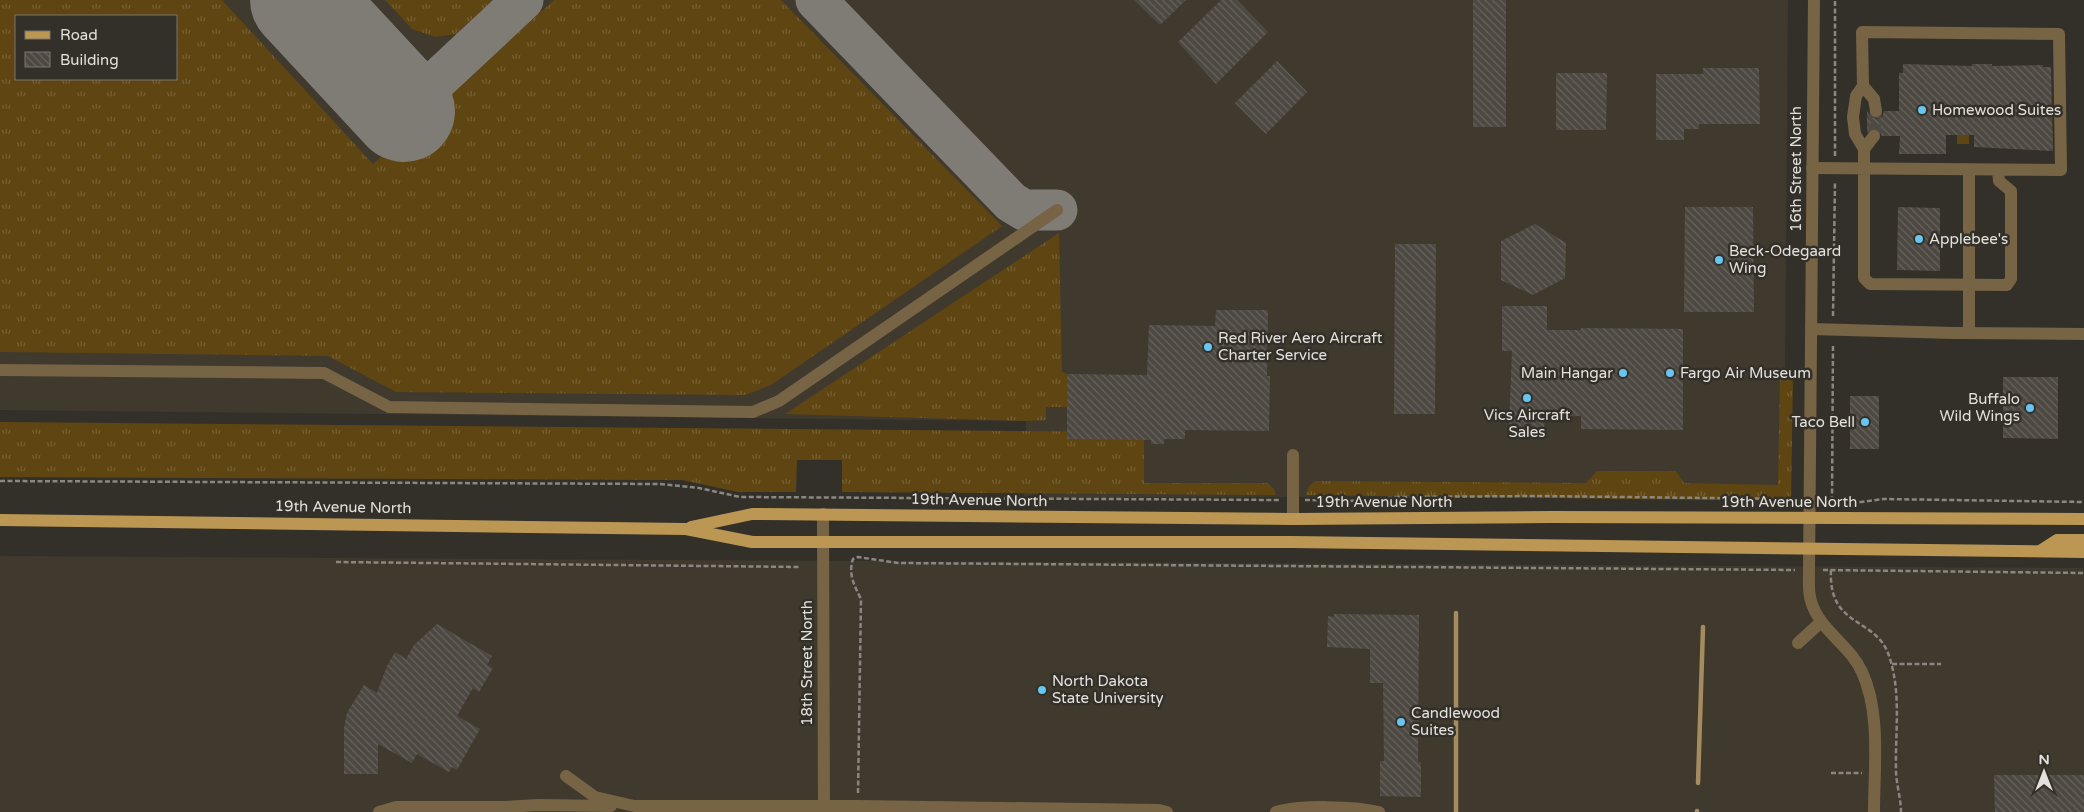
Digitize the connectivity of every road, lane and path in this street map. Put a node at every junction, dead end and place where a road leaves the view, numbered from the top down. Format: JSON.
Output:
{"nodes":[{"id":1,"x":1814,"y":0,"type":"edge"},
{"id":2,"x":1836,"y":0,"type":"edge"},
{"id":3,"x":1863,"y":86,"type":"junction"},
{"id":4,"x":1876,"y":111,"type":"tunnel mouth"},
{"id":5,"x":1874,"y":136,"type":"tunnel mouth"},
{"id":6,"x":1864,"y":149,"type":"junction"},
{"id":7,"x":1812,"y":168,"type":"junction"},
{"id":8,"x":1835,"y":168,"type":"junction"},
{"id":9,"x":1864,"y":168,"type":"junction"},
{"id":10,"x":1969,"y":170,"type":"junction"},
{"id":11,"x":1998,"y":170,"type":"junction"},
{"id":12,"x":1057,"y":210,"type":"dead end"},
{"id":13,"x":1968,"y":285,"type":"junction"},
{"id":14,"x":1811,"y":329,"type":"junction"},
{"id":15,"x":1833,"y":329,"type":"junction"},
{"id":16,"x":1968,"y":334,"type":"junction"},
{"id":17,"x":2084,"y":334,"type":"edge"},
{"id":18,"x":0,"y":370,"type":"edge"},
{"id":19,"x":1293,"y":455,"type":"dead end"},
{"id":20,"x":0,"y":481,"type":"edge"},
{"id":21,"x":1535,"y":496,"type":"dead end"},
{"id":22,"x":1292,"y":500,"type":"junction"},
{"id":23,"x":1832,"y":501,"type":"dead end"},
{"id":24,"x":823,"y":514,"type":"junction"},
{"id":25,"x":1810,"y":518,"type":"junction"},
{"id":26,"x":1293,"y":519,"type":"junction"},
{"id":27,"x":0,"y":520,"type":"edge"},
{"id":28,"x":2084,"y":520,"type":"edge"},
{"id":29,"x":686,"y":528,"type":"junction"},
{"id":30,"x":823,"y":540,"type":"junction"},
{"id":31,"x":2084,"y":540,"type":"edge"},
{"id":32,"x":1809,"y":548,"type":"junction"},
{"id":33,"x":2040,"y":551,"type":"junction"},
{"id":34,"x":2084,"y":552,"type":"edge"},
{"id":35,"x":336,"y":562,"type":"dead end"},
{"id":36,"x":800,"y":567,"type":"dead end"},
{"id":37,"x":1808,"y":571,"type":"junction"},
{"id":38,"x":2084,"y":572,"type":"edge"},
{"id":39,"x":1821,"y":622,"type":"junction"},
{"id":40,"x":1798,"y":644,"type":"dead end"},
{"id":41,"x":1892,"y":664,"type":"dead end"},
{"id":42,"x":1941,"y":664,"type":"dead end"},
{"id":43,"x":566,"y":776,"type":"dead end"},
{"id":44,"x":634,"y":806,"type":"junction"},
{"id":45,"x":858,"y":806,"type":"junction"},
{"id":46,"x":612,"y":809,"type":"edge"},
{"id":47,"x":824,"y":809,"type":"edge"},
{"id":48,"x":379,"y":812,"type":"edge"},
{"id":49,"x":1167,"y":812,"type":"edge"},
{"id":50,"x":1276,"y":812,"type":"edge"},
{"id":51,"x":1379,"y":812,"type":"edge"},
{"id":52,"x":1874,"y":812,"type":"edge"}],
"edges":[{"from":1,"to":7,"type":"street","name":"16th Street North"},
{"from":2,"to":8,"type":"path"},
{"from":3,"to":4,"type":"street"},
{"from":3,"to":6,"type":"street"},
{"from":3,"to":11,"type":"street"},
{"from":5,"to":6,"type":"street"},
{"from":6,"to":9,"type":"street"},
{"from":7,"to":8,"type":"street"},
{"from":7,"to":14,"type":"street","name":"16th Street North"},
{"from":8,"to":9,"type":"street"},
{"from":8,"to":15,"type":"path"},
{"from":9,"to":10,"type":"street"},
{"from":9,"to":13,"type":"street"},
{"from":10,"to":11,"type":"street"},
{"from":10,"to":13,"type":"street"},
{"from":11,"to":13,"type":"street"},
{"from":12,"to":18,"type":"street"},
{"from":13,"to":16,"type":"street"},
{"from":14,"to":15,"type":"street"},
{"from":14,"to":25,"type":"street","name":"16th Street North"},
{"from":15,"to":16,"type":"street"},
{"from":15,"to":23,"type":"path"},
{"from":16,"to":17,"type":"street"},
{"from":19,"to":22,"type":"street"},
{"from":20,"to":22,"type":"path"},
{"from":21,"to":22,"type":"path"},
{"from":22,"to":26,"type":"street"},
{"from":24,"to":26,"type":"main road","name":"19th Avenue North"},
{"from":24,"to":29,"type":"main road","name":"19th Avenue North"},
{"from":24,"to":30,"type":"street","name":"18th Street North"},
{"from":25,"to":26,"type":"main road","name":"19th Avenue North"},
{"from":25,"to":28,"type":"main road","name":"19th Avenue North"},
{"from":25,"to":32,"type":"street","name":"16th Street North"},
{"from":27,"to":29,"type":"main road","name":"19th Avenue North"},
{"from":29,"to":30,"type":"main road","name":"19th Avenue North"},
{"from":30,"to":32,"type":"main road","name":"19th Avenue North"},
{"from":30,"to":47,"type":"street","name":"18th Street North"},
{"from":31,"to":33,"type":"main road"},
{"from":32,"to":33,"type":"main road","name":"19th Avenue North"},
{"from":32,"to":37,"type":"street","name":"16th Street North"},
{"from":33,"to":34,"type":"main road","name":"19th Avenue North"},
{"from":35,"to":36,"type":"path"},
{"from":37,"to":38,"type":"path"},
{"from":37,"to":39,"type":"street","name":"16th Street North"},
{"from":37,"to":45,"type":"path"},
{"from":39,"to":40,"type":"street"},
{"from":39,"to":52,"type":"street","name":"16th Street North"},
{"from":41,"to":42,"type":"path"},
{"from":43,"to":44,"type":"street"},
{"from":44,"to":46,"type":"street"},
{"from":44,"to":47,"type":"street"},
{"from":45,"to":47,"type":"street"},
{"from":45,"to":49,"type":"street"},
{"from":46,"to":48,"type":"street"},
{"from":50,"to":51,"type":"street"}]}
